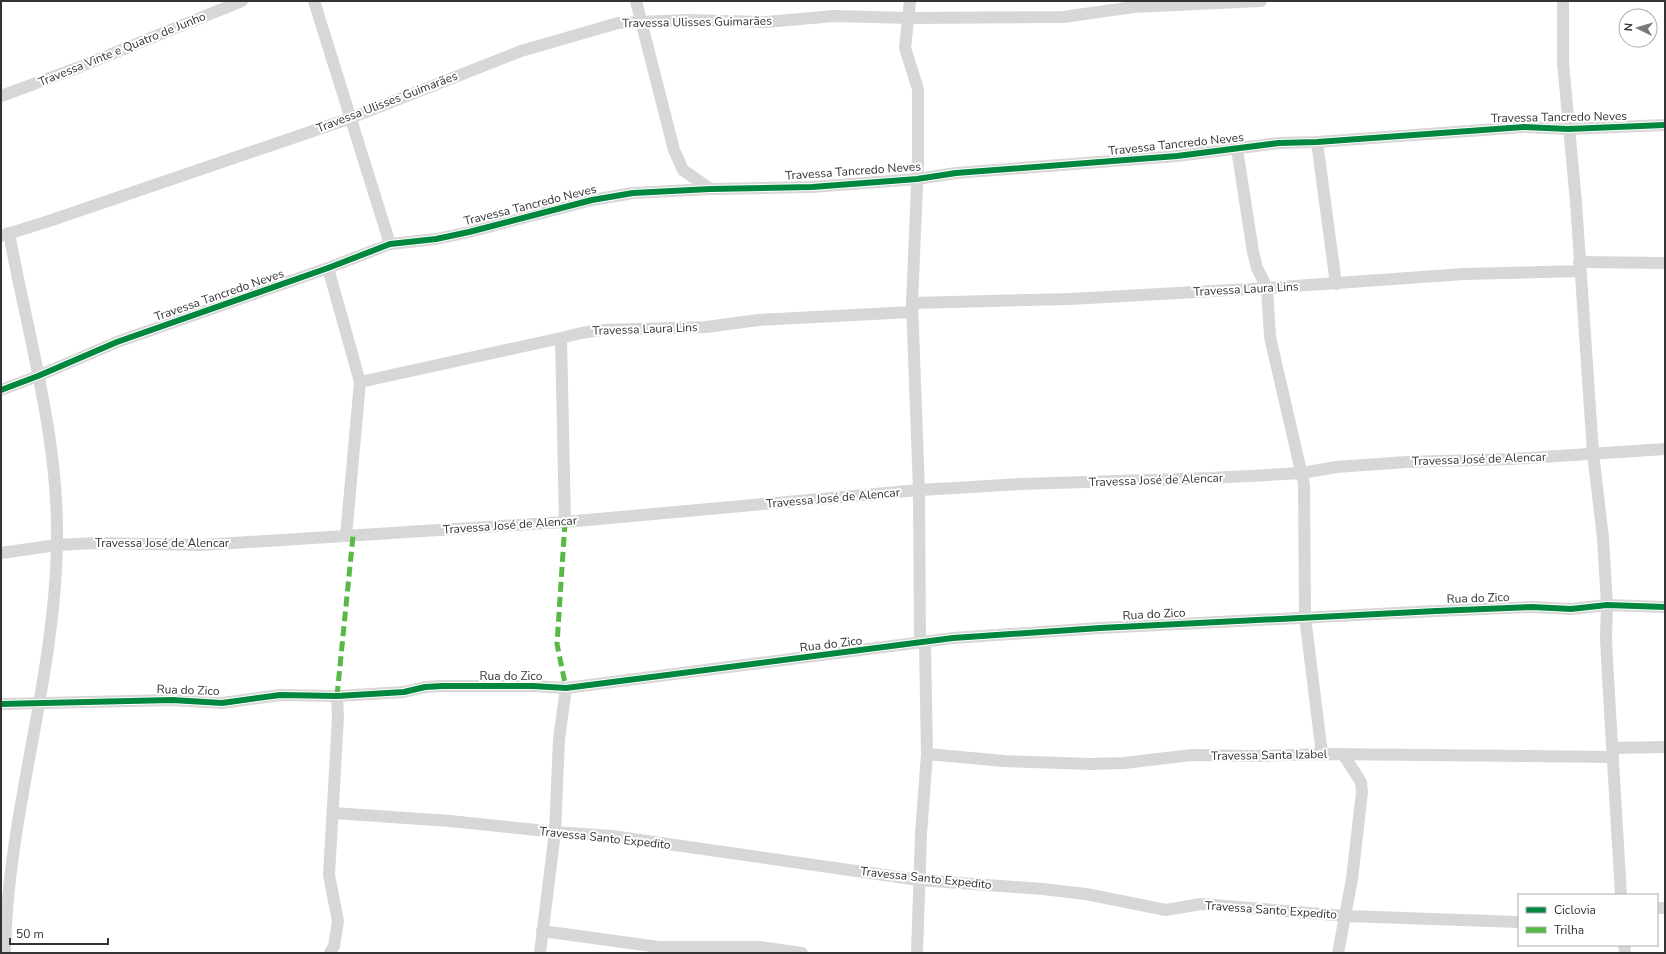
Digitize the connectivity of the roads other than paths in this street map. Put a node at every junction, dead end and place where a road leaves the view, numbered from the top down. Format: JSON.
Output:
{"nodes":[{"id":1,"x":242,"y":1,"type":"edge"},
{"id":2,"x":314,"y":1,"type":"edge"},
{"id":3,"x":636,"y":1,"type":"edge"},
{"id":4,"x":910,"y":1,"type":"edge"},
{"id":5,"x":1254,"y":1,"type":"edge"},
{"id":6,"x":1563,"y":1,"type":"edge"},
{"id":7,"x":910,"y":18,"type":"junction"},
{"id":8,"x":640,"y":21,"type":"junction"},
{"id":9,"x":1,"y":96,"type":"edge"},
{"id":10,"x":351,"y":118,"type":"junction"},
{"id":11,"x":1665,"y":125,"type":"edge"},
{"id":12,"x":1568,"y":129,"type":"junction"},
{"id":13,"x":1317,"y":142,"type":"junction"},
{"id":14,"x":1238,"y":149,"type":"junction"},
{"id":15,"x":917,"y":179,"type":"junction"},
{"id":16,"x":710,"y":188,"type":"junction"},
{"id":17,"x":5,"y":234,"type":"edge"},
{"id":18,"x":390,"y":244,"type":"junction"},
{"id":19,"x":1665,"y":263,"type":"edge"},
{"id":20,"x":1580,"y":266,"type":"junction"},
{"id":21,"x":328,"y":268,"type":"junction"},
{"id":22,"x":1336,"y":284,"type":"junction"},
{"id":23,"x":1267,"y":288,"type":"junction"},
{"id":24,"x":912,"y":307,"type":"junction"},
{"id":25,"x":561,"y":338,"type":"junction"},
{"id":26,"x":38,"y":376,"type":"junction"},
{"id":27,"x":360,"y":382,"type":"junction"},
{"id":28,"x":1,"y":390,"type":"edge"},
{"id":29,"x":1665,"y":449,"type":"edge"},
{"id":30,"x":1593,"y":453,"type":"junction"},
{"id":31,"x":1302,"y":473,"type":"junction"},
{"id":32,"x":919,"y":490,"type":"junction"},
{"id":33,"x":566,"y":522,"type":"junction"},
{"id":34,"x":346,"y":536,"type":"junction"},
{"id":35,"x":58,"y":545,"type":"junction"},
{"id":36,"x":1,"y":553,"type":"edge"},
{"id":37,"x":1608,"y":605,"type":"junction"},
{"id":38,"x":1665,"y":607,"type":"edge"},
{"id":39,"x":1306,"y":617,"type":"junction"},
{"id":40,"x":923,"y":643,"type":"junction"},
{"id":41,"x":566,"y":688,"type":"junction"},
{"id":42,"x":337,"y":696,"type":"junction"},
{"id":43,"x":1,"y":704,"type":"edge"},
{"id":44,"x":40,"y":704,"type":"junction"},
{"id":45,"x":1665,"y":747,"type":"edge"},
{"id":46,"x":1613,"y":752,"type":"junction"},
{"id":47,"x":927,"y":754,"type":"junction"},
{"id":48,"x":1322,"y":754,"type":"junction"},
{"id":49,"x":1344,"y":754,"type":"junction"},
{"id":50,"x":333,"y":813,"type":"junction"},
{"id":51,"x":555,"y":832,"type":"junction"},
{"id":52,"x":919,"y":880,"type":"junction"},
{"id":53,"x":1621,"y":894,"type":"edge"},
{"id":54,"x":1346,"y":916,"type":"junction"},
{"id":55,"x":1518,"y":922,"type":"edge"},
{"id":56,"x":542,"y":931,"type":"junction"},
{"id":57,"x":5,"y":953,"type":"edge"},
{"id":58,"x":330,"y":953,"type":"edge"},
{"id":59,"x":540,"y":953,"type":"edge"},
{"id":60,"x":802,"y":953,"type":"edge"},
{"id":61,"x":917,"y":953,"type":"edge"},
{"id":62,"x":1338,"y":953,"type":"edge"}],
"edges":[{"from":1,"to":9,"type":"street","name":"Travessa Vinte e Quatro de Junho"},
{"from":2,"to":10,"type":"street"},
{"from":3,"to":8,"type":"street"},
{"from":4,"to":7,"type":"street"},
{"from":5,"to":7,"type":"street","name":"Travessa Ulisses Guimarães"},
{"from":6,"to":12,"type":"street"},
{"from":7,"to":8,"type":"street","name":"Travessa Ulisses Guimarães"},
{"from":7,"to":15,"type":"street"},
{"from":8,"to":10,"type":"street","name":"Travessa Ulisses Guimarães"},
{"from":8,"to":16,"type":"street"},
{"from":10,"to":17,"type":"street","name":"Travessa Ulisses Guimarães"},
{"from":10,"to":18,"type":"street"},
{"from":11,"to":12,"type":"street","name":"Travessa Tancredo Neves"},
{"from":12,"to":13,"type":"street","name":"Travessa Tancredo Neves"},
{"from":12,"to":20,"type":"street"},
{"from":13,"to":14,"type":"street","name":"Travessa Tancredo Neves"},
{"from":13,"to":22,"type":"street"},
{"from":14,"to":15,"type":"street","name":"Travessa Tancredo Neves"},
{"from":14,"to":23,"type":"street"},
{"from":15,"to":16,"type":"street","name":"Travessa Tancredo Neves"},
{"from":15,"to":24,"type":"street"},
{"from":16,"to":18,"type":"street","name":"Travessa Tancredo Neves"},
{"from":17,"to":26,"type":"street"},
{"from":18,"to":21,"type":"street","name":"Travessa Tancredo Neves"},
{"from":19,"to":20,"type":"street","name":"Travessa Laura Lins"},
{"from":20,"to":22,"type":"street","name":"Travessa Laura Lins"},
{"from":20,"to":30,"type":"street"},
{"from":21,"to":26,"type":"street","name":"Travessa Tancredo Neves"},
{"from":21,"to":27,"type":"street"},
{"from":22,"to":23,"type":"street","name":"Travessa Laura Lins"},
{"from":23,"to":24,"type":"street","name":"Travessa Laura Lins"},
{"from":23,"to":31,"type":"street"},
{"from":24,"to":25,"type":"street","name":"Travessa Laura Lins"},
{"from":24,"to":32,"type":"street"},
{"from":25,"to":27,"type":"street","name":"Travessa Laura Lins"},
{"from":25,"to":33,"type":"street"},
{"from":26,"to":28,"type":"street","name":"Travessa Tancredo Neves"},
{"from":26,"to":35,"type":"street"},
{"from":27,"to":34,"type":"street"},
{"from":29,"to":30,"type":"street","name":"Travessa José de Alencar"},
{"from":30,"to":31,"type":"street","name":"Travessa José de Alencar"},
{"from":30,"to":37,"type":"street"},
{"from":31,"to":32,"type":"street","name":"Travessa José de Alencar"},
{"from":31,"to":39,"type":"street"},
{"from":32,"to":33,"type":"street","name":"Travessa José de Alencar"},
{"from":32,"to":40,"type":"street"},
{"from":33,"to":34,"type":"street","name":"Travessa José de Alencar"},
{"from":34,"to":35,"type":"street","name":"Travessa José de Alencar"},
{"from":35,"to":36,"type":"street","name":"Travessa José de Alencar"},
{"from":35,"to":44,"type":"street"},
{"from":37,"to":38,"type":"street","name":"Rua do Zico"},
{"from":37,"to":39,"type":"street","name":"Rua do Zico"},
{"from":37,"to":46,"type":"street"},
{"from":39,"to":40,"type":"street","name":"Rua do Zico"},
{"from":39,"to":48,"type":"street"},
{"from":40,"to":41,"type":"street","name":"Rua do Zico"},
{"from":40,"to":47,"type":"street"},
{"from":41,"to":42,"type":"street","name":"Rua do Zico"},
{"from":41,"to":51,"type":"street"},
{"from":42,"to":44,"type":"street","name":"Rua do Zico"},
{"from":42,"to":50,"type":"street"},
{"from":43,"to":44,"type":"street","name":"Rua do Zico"},
{"from":44,"to":57,"type":"street"},
{"from":45,"to":46,"type":"street","name":"Travessa Santa Izabel"},
{"from":46,"to":49,"type":"street","name":"Travessa Santa Izabel"},
{"from":46,"to":53,"type":"street"},
{"from":47,"to":48,"type":"street","name":"Travessa Santa Izabel"},
{"from":47,"to":52,"type":"street"},
{"from":48,"to":49,"type":"street","name":"Travessa Santa Izabel"},
{"from":49,"to":54,"type":"street"},
{"from":50,"to":51,"type":"street","name":"Travessa Santo Expedito"},
{"from":50,"to":58,"type":"street"},
{"from":51,"to":52,"type":"street","name":"Travessa Santo Expedito"},
{"from":51,"to":56,"type":"street"},
{"from":52,"to":54,"type":"street","name":"Travessa Santo Expedito"},
{"from":52,"to":61,"type":"street"},
{"from":54,"to":55,"type":"street","name":"Travessa Santo Expedito"},
{"from":54,"to":62,"type":"street"},
{"from":56,"to":59,"type":"street"},
{"from":56,"to":60,"type":"street"}]}
